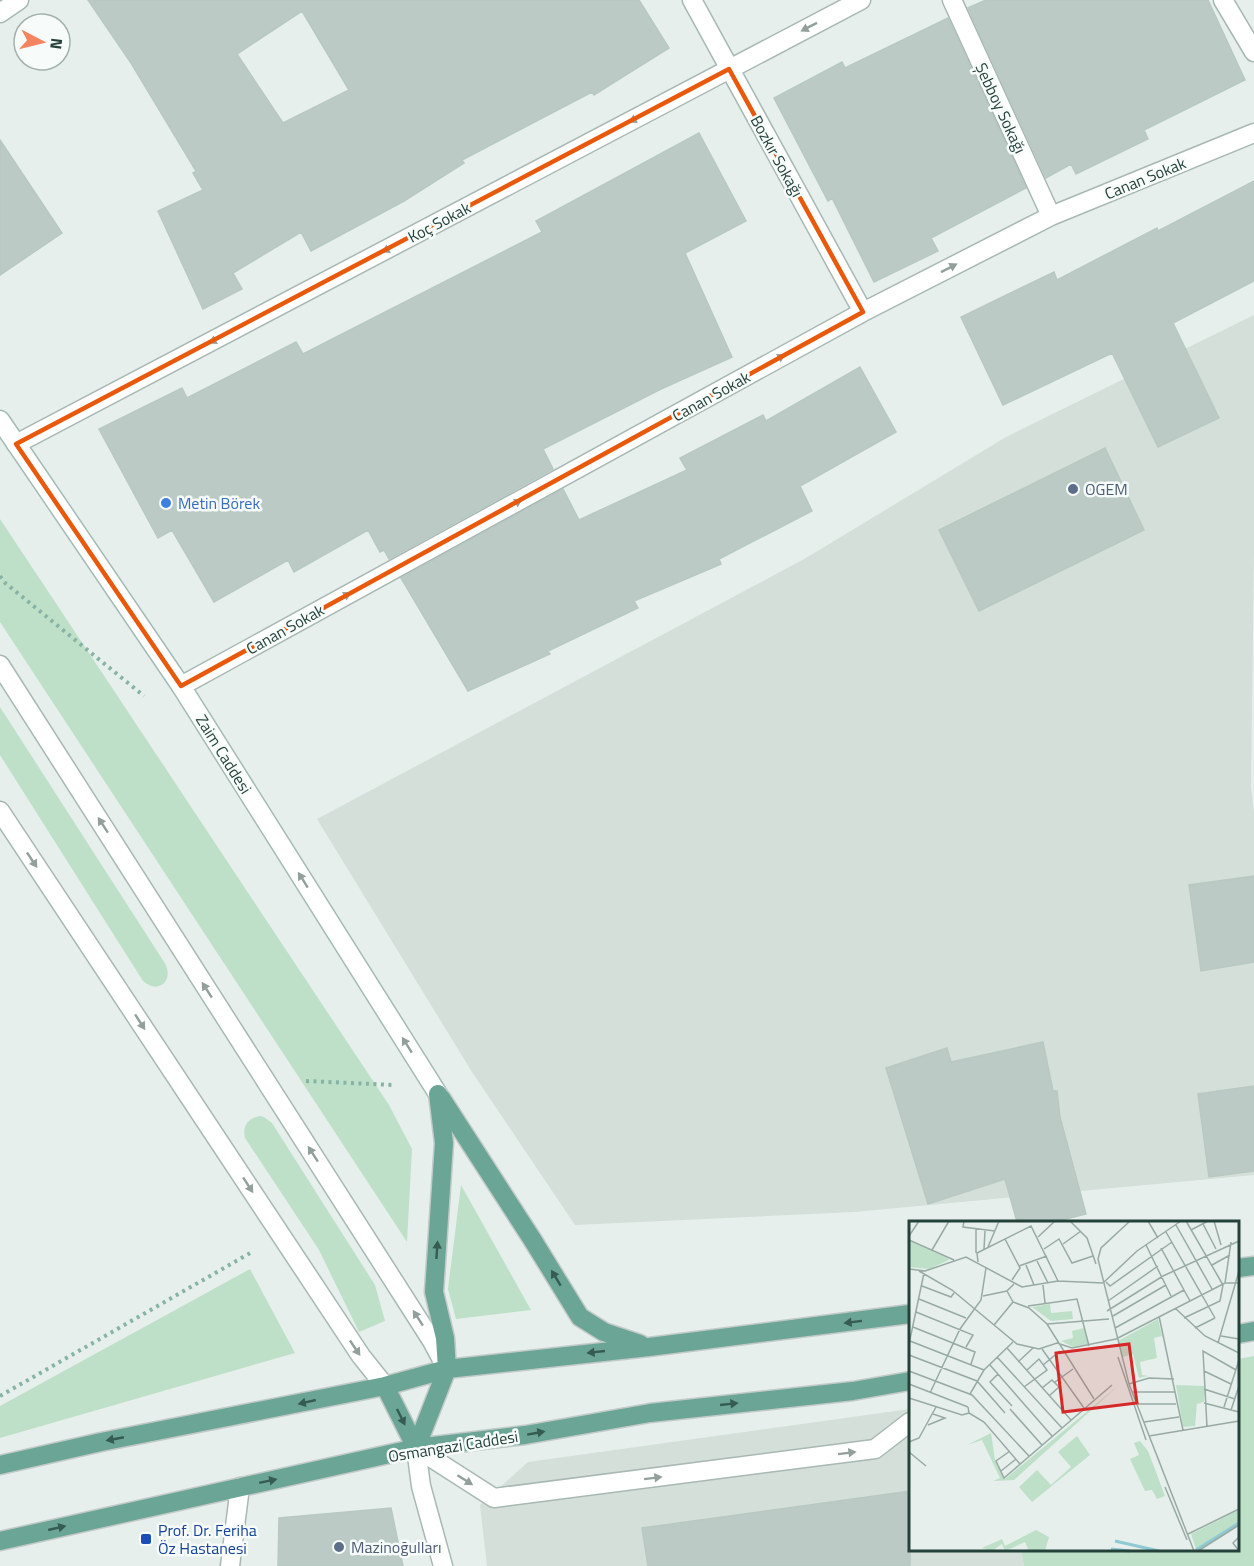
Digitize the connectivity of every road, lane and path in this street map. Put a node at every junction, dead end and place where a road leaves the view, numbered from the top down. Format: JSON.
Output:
{"nodes":[{"id":1,"x":19,"y":0,"type":"edge"},
{"id":2,"x":692,"y":0,"type":"edge"},
{"id":3,"x":861,"y":0,"type":"edge"},
{"id":4,"x":952,"y":0,"type":"edge"},
{"id":5,"x":1223,"y":0,"type":"edge"},
{"id":6,"x":0,"y":13,"type":"edge"},
{"id":7,"x":1254,"y":52,"type":"edge"},
{"id":8,"x":729,"y":69,"type":"junction"},
{"id":9,"x":1254,"y":133,"type":"edge"},
{"id":10,"x":1051,"y":216,"type":"junction"},
{"id":11,"x":863,"y":312,"type":"junction"},
{"id":12,"x":0,"y":420,"type":"edge"},
{"id":13,"x":16,"y":444,"type":"junction"},
{"id":14,"x":0,"y":576,"type":"edge"},
{"id":15,"x":0,"y":665,"type":"edge"},
{"id":16,"x":181,"y":686,"type":"junction"},
{"id":17,"x":150,"y":701,"type":"dead end"},
{"id":18,"x":0,"y":811,"type":"edge"},
{"id":19,"x":264,"y":1079,"type":"junction"},
{"id":20,"x":436,"y":1091,"type":"junction"},
{"id":21,"x":261,"y":1247,"type":"dead end"},
{"id":22,"x":1254,"y":1266,"type":"edge"},
{"id":23,"x":1239,"y":1268,"type":"edge"},
{"id":24,"x":909,"y":1314,"type":"edge"},
{"id":25,"x":1254,"y":1331,"type":"edge"},
{"id":26,"x":1239,"y":1334,"type":"edge"},
{"id":27,"x":649,"y":1347,"type":"junction"},
{"id":28,"x":447,"y":1369,"type":"junction"},
{"id":29,"x":909,"y":1381,"type":"edge"},
{"id":30,"x":385,"y":1386,"type":"junction"},
{"id":31,"x":0,"y":1396,"type":"edge"},
{"id":32,"x":909,"y":1423,"type":"edge"},
{"id":33,"x":416,"y":1448,"type":"junction"},
{"id":34,"x":0,"y":1465,"type":"edge"},
{"id":35,"x":240,"y":1487,"type":"junction"},
{"id":36,"x":0,"y":1541,"type":"edge"},
{"id":37,"x":230,"y":1566,"type":"edge"},
{"id":38,"x":443,"y":1566,"type":"edge"}],
"edges":[{"from":1,"to":6,"type":"street"},
{"from":2,"to":8,"type":"street","name":"Bozkır Sokağı"},
{"from":3,"to":8,"type":"street","name":"Koç Sokak","one_way":true},
{"from":4,"to":10,"type":"street","name":"Şebboy Sokağı"},
{"from":5,"to":7,"type":"street"},
{"from":8,"to":11,"type":"street","name":"Bozkır Sokağı"},
{"from":8,"to":13,"type":"street","name":"Koç Sokak","one_way":true},
{"from":9,"to":10,"type":"street","name":"Canan Sokak"},
{"from":11,"to":10,"type":"street","name":"Canan Sokak","one_way":true},
{"from":16,"to":11,"type":"street","name":"Canan Sokak","one_way":true},
{"from":12,"to":13,"type":"street","name":"Zaim Caddesi"},
{"from":13,"to":16,"type":"street","name":"Zaim Caddesi"},
{"from":14,"to":17,"type":"path"},
{"from":19,"to":15,"type":"street","one_way":true},
{"from":20,"to":16,"type":"street","name":"Zaim Caddesi","one_way":true},
{"from":18,"to":30,"type":"street","one_way":true},
{"from":19,"to":20,"type":"path"},
{"from":28,"to":19,"type":"street","one_way":true},
{"from":27,"to":20,"type":"main road","one_way":true},
{"from":28,"to":20,"type":"main road","one_way":true},
{"from":21,"to":31,"type":"path"},
{"from":22,"to":23,"type":"main road"},
{"from":24,"to":27,"type":"main road","one_way":true},
{"from":25,"to":26,"type":"main road"},
{"from":27,"to":28,"type":"main road","one_way":true},
{"from":28,"to":30,"type":"main road"},
{"from":28,"to":33,"type":"main road"},
{"from":33,"to":29,"type":"main road","name":"Osmangazi Caddesi","one_way":true},
{"from":30,"to":33,"type":"main road","one_way":true},
{"from":30,"to":34,"type":"main road","one_way":true},
{"from":33,"to":32,"type":"street","one_way":true},
{"from":35,"to":33,"type":"main road","name":"Osmangazi Caddesi","one_way":true},
{"from":33,"to":38,"type":"street"},
{"from":36,"to":35,"type":"main road","name":"Osmangazi Caddesi","one_way":true},
{"from":35,"to":37,"type":"street"}]}
